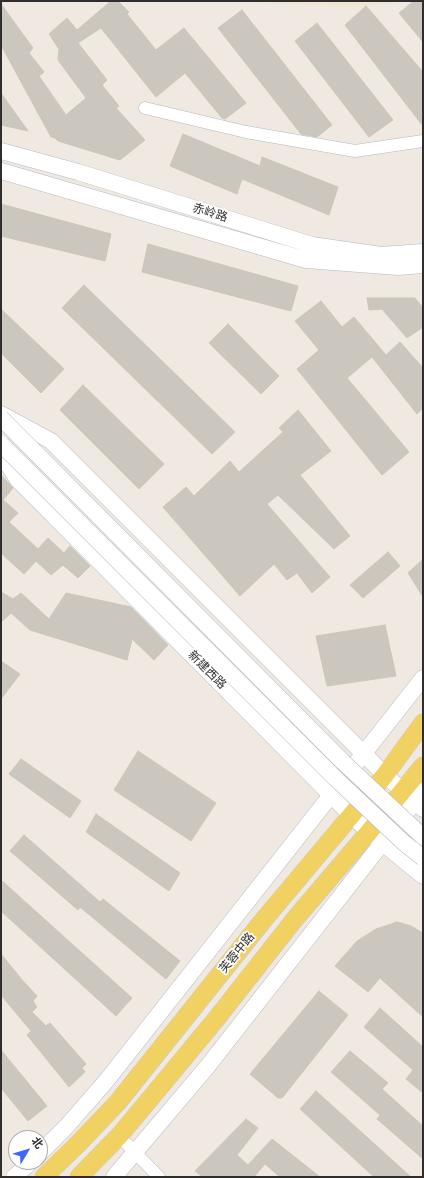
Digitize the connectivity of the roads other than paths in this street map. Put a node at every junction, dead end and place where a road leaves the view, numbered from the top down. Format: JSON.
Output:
{"nodes":[{"id":1,"x":145,"y":108,"type":"dead end"},
{"id":2,"x":423,"y":140,"type":"edge"},
{"id":3,"x":1,"y":151,"type":"edge"},
{"id":4,"x":1,"y":171,"type":"edge"},
{"id":5,"x":423,"y":252,"type":"edge"},
{"id":6,"x":423,"y":265,"type":"edge"},
{"id":7,"x":1,"y":414,"type":"edge"},
{"id":8,"x":1,"y":418,"type":"edge"},
{"id":9,"x":1,"y":444,"type":"edge"},
{"id":10,"x":1,"y":454,"type":"edge"},
{"id":11,"x":423,"y":678,"type":"edge"},
{"id":12,"x":423,"y":723,"type":"edge"},
{"id":13,"x":364,"y":754,"type":"junction"},
{"id":14,"x":423,"y":766,"type":"edge"},
{"id":15,"x":385,"y":775,"type":"junction"},
{"id":16,"x":331,"y":795,"type":"junction"},
{"id":17,"x":416,"y":798,"type":"edge"},
{"id":18,"x":352,"y":816,"type":"junction"},
{"id":19,"x":423,"y":837,"type":"edge"},
{"id":20,"x":376,"y":838,"type":"junction"},
{"id":21,"x":423,"y":858,"type":"edge"},
{"id":22,"x":423,"y":876,"type":"edge"},
{"id":23,"x":119,"y":1136,"type":"junction"},
{"id":24,"x":48,"y":1145,"type":"edge"},
{"id":25,"x":135,"y":1153,"type":"junction"},
{"id":26,"x":22,"y":1170,"type":"edge"},
{"id":27,"x":14,"y":1177,"type":"edge"},
{"id":28,"x":44,"y":1177,"type":"edge"},
{"id":29,"x":79,"y":1177,"type":"edge"},
{"id":30,"x":114,"y":1177,"type":"edge"},
{"id":31,"x":159,"y":1177,"type":"edge"}],
"edges":[{"from":1,"to":2,"type":"street"},
{"from":3,"to":5,"type":"main road","name":"赤岭路"},
{"from":4,"to":6,"type":"main road","name":"赤岭路"},
{"from":7,"to":13,"type":"main road"},
{"from":8,"to":19,"type":"main road","bridge":true},
{"from":9,"to":21,"type":"main road","name":"新建西路","bridge":true},
{"from":10,"to":16,"type":"main road","name":"新建西路"},
{"from":11,"to":13,"type":"main road"},
{"from":12,"to":15,"type":"main road","name":"芙蓉中路"},
{"from":13,"to":15,"type":"main road"},
{"from":13,"to":16,"type":"main road"},
{"from":14,"to":17,"type":"main road","name":"芙蓉中路"},
{"from":15,"to":17,"type":"main road"},
{"from":15,"to":18,"type":"main road","name":"芙蓉中路"},
{"from":16,"to":18,"type":"main road","name":"新建西路"},
{"from":16,"to":24,"type":"main road"},
{"from":17,"to":20,"type":"main road","name":"芙蓉中路"},
{"from":18,"to":20,"type":"main road","name":"新建西路"},
{"from":18,"to":28,"type":"main road","name":"芙蓉中路"},
{"from":20,"to":22,"type":"main road","name":"新建西路"},
{"from":20,"to":23,"type":"main road","name":"芙蓉中路"},
{"from":20,"to":25,"type":"main road"},
{"from":23,"to":25,"type":"street"},
{"from":23,"to":29,"type":"main road","name":"芙蓉中路"},
{"from":25,"to":30,"type":"main road"},
{"from":25,"to":31,"type":"street"},
{"from":26,"to":27,"type":"main road"}]}
